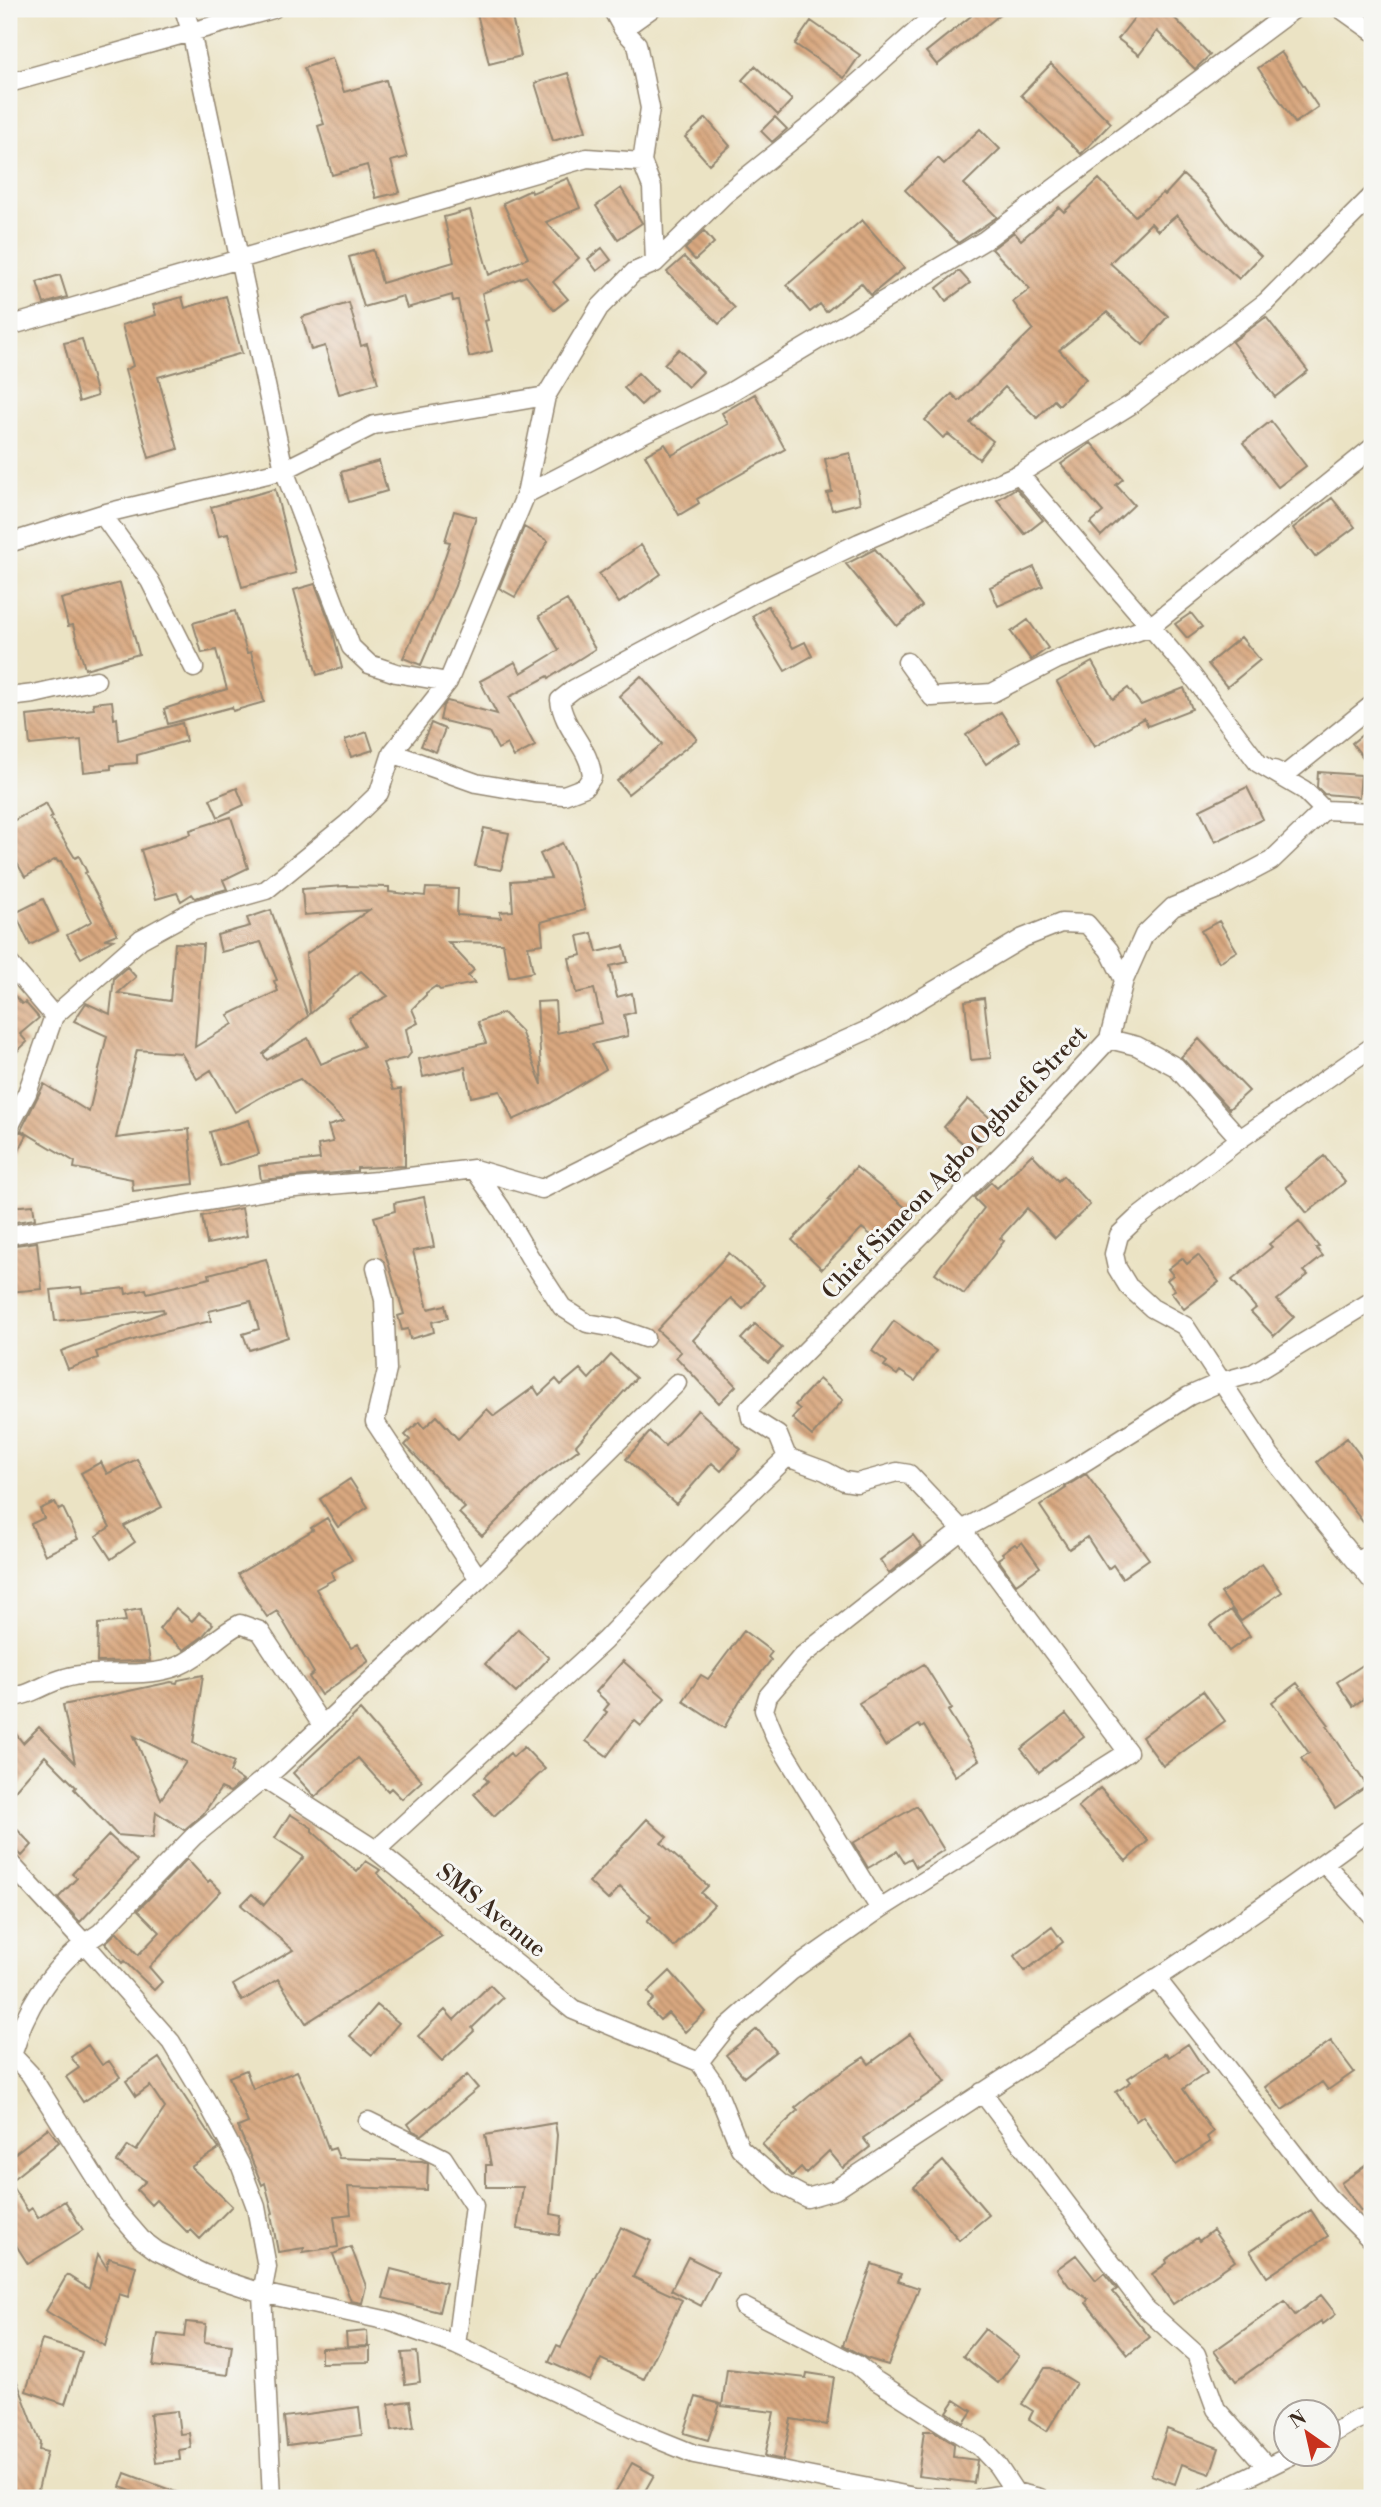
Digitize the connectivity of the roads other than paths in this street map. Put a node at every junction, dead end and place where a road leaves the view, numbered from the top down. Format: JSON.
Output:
{"nodes":[{"id":1,"x":184,"y":9,"type":"edge"},
{"id":2,"x":273,"y":9,"type":"edge"},
{"id":3,"x":612,"y":9,"type":"edge"},
{"id":4,"x":651,"y":9,"type":"edge"},
{"id":5,"x":941,"y":9,"type":"edge"},
{"id":6,"x":1294,"y":9,"type":"edge"},
{"id":7,"x":1341,"y":9,"type":"edge"},
{"id":8,"x":623,"y":29,"type":"junction"},
{"id":9,"x":191,"y":31,"type":"junction"},
{"id":10,"x":1372,"y":31,"type":"edge"},
{"id":11,"x":9,"y":83,"type":"edge"},
{"id":12,"x":642,"y":162,"type":"junction"},
{"id":13,"x":1372,"y":196,"type":"edge"},
{"id":14,"x":239,"y":259,"type":"junction"},
{"id":15,"x":655,"y":263,"type":"junction"},
{"id":16,"x":9,"y":326,"type":"edge"},
{"id":17,"x":546,"y":396,"type":"junction"},
{"id":18,"x":1372,"y":448,"type":"edge"},
{"id":19,"x":284,"y":470,"type":"junction"},
{"id":20,"x":1019,"y":474,"type":"junction"},
{"id":21,"x":526,"y":494,"type":"junction"},
{"id":22,"x":102,"y":514,"type":"junction"},
{"id":23,"x":9,"y":543,"type":"edge"},
{"id":24,"x":1150,"y":627,"type":"junction"},
{"id":25,"x":907,"y":662,"type":"dead end"},
{"id":26,"x":194,"y":668,"type":"dead end"},
{"id":27,"x":96,"y":680,"type":"dead end"},
{"id":28,"x":448,"y":682,"type":"junction"},
{"id":29,"x":9,"y":697,"type":"edge"},
{"id":30,"x":1372,"y":705,"type":"edge"},
{"id":31,"x":392,"y":753,"type":"junction"},
{"id":32,"x":1258,"y":763,"type":"junction"},
{"id":33,"x":1324,"y":810,"type":"junction"},
{"id":34,"x":1372,"y":812,"type":"edge"},
{"id":35,"x":9,"y":963,"type":"edge"},
{"id":36,"x":1124,"y":980,"type":"junction"},
{"id":37,"x":54,"y":1016,"type":"junction"},
{"id":38,"x":1109,"y":1039,"type":"junction"},
{"id":39,"x":1372,"y":1047,"type":"edge"},
{"id":40,"x":9,"y":1088,"type":"edge"},
{"id":41,"x":27,"y":1093,"type":"junction"},
{"id":42,"x":9,"y":1127,"type":"edge"},
{"id":43,"x":1240,"y":1139,"type":"junction"},
{"id":44,"x":474,"y":1169,"type":"junction"},
{"id":45,"x":9,"y":1235,"type":"edge"},
{"id":46,"x":376,"y":1267,"type":"dead end"},
{"id":47,"x":1372,"y":1301,"type":"edge"},
{"id":48,"x":645,"y":1338,"type":"dead end"},
{"id":49,"x":677,"y":1382,"type":"dead end"},
{"id":50,"x":1221,"y":1382,"type":"junction"},
{"id":51,"x":787,"y":1457,"type":"junction"},
{"id":52,"x":962,"y":1530,"type":"junction"},
{"id":53,"x":1364,"y":1558,"type":"edge"},
{"id":54,"x":479,"y":1578,"type":"junction"},
{"id":55,"x":1372,"y":1581,"type":"edge"},
{"id":56,"x":9,"y":1697,"type":"edge"},
{"id":57,"x":322,"y":1726,"type":"junction"},
{"id":58,"x":264,"y":1778,"type":"junction"},
{"id":59,"x":1372,"y":1827,"type":"edge"},
{"id":60,"x":376,"y":1850,"type":"junction"},
{"id":61,"x":9,"y":1862,"type":"edge"},
{"id":62,"x":1324,"y":1863,"type":"junction"},
{"id":63,"x":880,"y":1909,"type":"junction"},
{"id":64,"x":1372,"y":1916,"type":"edge"},
{"id":65,"x":84,"y":1942,"type":"junction"},
{"id":66,"x":1156,"y":1978,"type":"junction"},
{"id":67,"x":10,"y":2058,"type":"edge"},
{"id":68,"x":699,"y":2062,"type":"junction"},
{"id":69,"x":982,"y":2092,"type":"junction"},
{"id":70,"x":368,"y":2121,"type":"dead end"},
{"id":71,"x":1372,"y":2241,"type":"edge"},
{"id":72,"x":262,"y":2293,"type":"junction"},
{"id":73,"x":744,"y":2307,"type":"dead end"},
{"id":74,"x":456,"y":2345,"type":"junction"},
{"id":75,"x":1372,"y":2414,"type":"edge"},
{"id":76,"x":1342,"y":2428,"type":"edge"},
{"id":77,"x":1272,"y":2465,"type":"edge"},
{"id":78,"x":1267,"y":2467,"type":"junction"},
{"id":79,"x":1015,"y":2492,"type":"junction"},
{"id":80,"x":272,"y":2498,"type":"edge"},
{"id":81,"x":944,"y":2498,"type":"edge"},
{"id":82,"x":980,"y":2498,"type":"edge"},
{"id":83,"x":1040,"y":2498,"type":"edge"},
{"id":84,"x":1205,"y":2498,"type":"edge"}],
"edges":[{"from":1,"to":9,"type":"street"},
{"from":2,"to":9,"type":"street"},
{"from":3,"to":8,"type":"street"},
{"from":4,"to":8,"type":"street"},
{"from":5,"to":15,"type":"street"},
{"from":6,"to":21,"type":"street"},
{"from":7,"to":10,"type":"street"},
{"from":8,"to":12,"type":"street"},
{"from":9,"to":11,"type":"street"},
{"from":9,"to":14,"type":"street"},
{"from":12,"to":14,"type":"street"},
{"from":12,"to":15,"type":"street"},
{"from":13,"to":20,"type":"street"},
{"from":14,"to":16,"type":"street"},
{"from":14,"to":19,"type":"street"},
{"from":15,"to":17,"type":"street"},
{"from":17,"to":19,"type":"street"},
{"from":17,"to":21,"type":"street"},
{"from":18,"to":24,"type":"street"},
{"from":19,"to":22,"type":"street"},
{"from":19,"to":28,"type":"street"},
{"from":20,"to":24,"type":"street"},
{"from":20,"to":31,"type":"street"},
{"from":21,"to":28,"type":"street"},
{"from":22,"to":23,"type":"street"},
{"from":22,"to":26,"type":"street"},
{"from":24,"to":25,"type":"street"},
{"from":24,"to":32,"type":"street"},
{"from":27,"to":29,"type":"street"},
{"from":28,"to":31,"type":"street"},
{"from":30,"to":32,"type":"street"},
{"from":31,"to":37,"type":"street"},
{"from":32,"to":33,"type":"street"},
{"from":33,"to":34,"type":"street"},
{"from":33,"to":36,"type":"street","name":"Chief Simeon Agbo Ogbuefi Street"},
{"from":35,"to":37,"type":"street"},
{"from":36,"to":38,"type":"street","name":"Chief Simeon Agbo Ogbuefi Street"},
{"from":36,"to":44,"type":"street"},
{"from":37,"to":41,"type":"street"},
{"from":38,"to":43,"type":"street"},
{"from":38,"to":51,"type":"street","name":"Chief Simeon Agbo Ogbuefi Street"},
{"from":39,"to":43,"type":"street"},
{"from":40,"to":41,"type":"street"},
{"from":41,"to":42,"type":"street"},
{"from":43,"to":50,"type":"street"},
{"from":44,"to":45,"type":"street"},
{"from":44,"to":48,"type":"street"},
{"from":46,"to":54,"type":"street"},
{"from":47,"to":50,"type":"street"},
{"from":49,"to":54,"type":"street"},
{"from":50,"to":52,"type":"street"},
{"from":50,"to":53,"type":"street"},
{"from":51,"to":52,"type":"street"},
{"from":51,"to":60,"type":"street"},
{"from":52,"to":63,"type":"street"},
{"from":52,"to":63,"type":"street"},
{"from":53,"to":55,"type":"street"},
{"from":54,"to":57,"type":"street"},
{"from":56,"to":57,"type":"street"},
{"from":57,"to":58,"type":"street"},
{"from":58,"to":60,"type":"street","name":"SMS Avenue"},
{"from":58,"to":65,"type":"street"},
{"from":59,"to":62,"type":"street"},
{"from":60,"to":68,"type":"street","name":"SMS Avenue"},
{"from":61,"to":65,"type":"street"},
{"from":62,"to":64,"type":"street"},
{"from":62,"to":66,"type":"street"},
{"from":63,"to":68,"type":"street"},
{"from":65,"to":67,"type":"street"},
{"from":65,"to":72,"type":"street"},
{"from":66,"to":69,"type":"street"},
{"from":66,"to":71,"type":"street"},
{"from":67,"to":72,"type":"street"},
{"from":68,"to":69,"type":"street"},
{"from":69,"to":78,"type":"street"},
{"from":70,"to":74,"type":"street"},
{"from":72,"to":74,"type":"street"},
{"from":72,"to":80,"type":"street"},
{"from":73,"to":79,"type":"street"},
{"from":74,"to":81,"type":"street"},
{"from":75,"to":76,"type":"street"},
{"from":77,"to":78,"type":"street"},
{"from":78,"to":84,"type":"street"},
{"from":79,"to":82,"type":"street"},
{"from":79,"to":83,"type":"street"}]}
